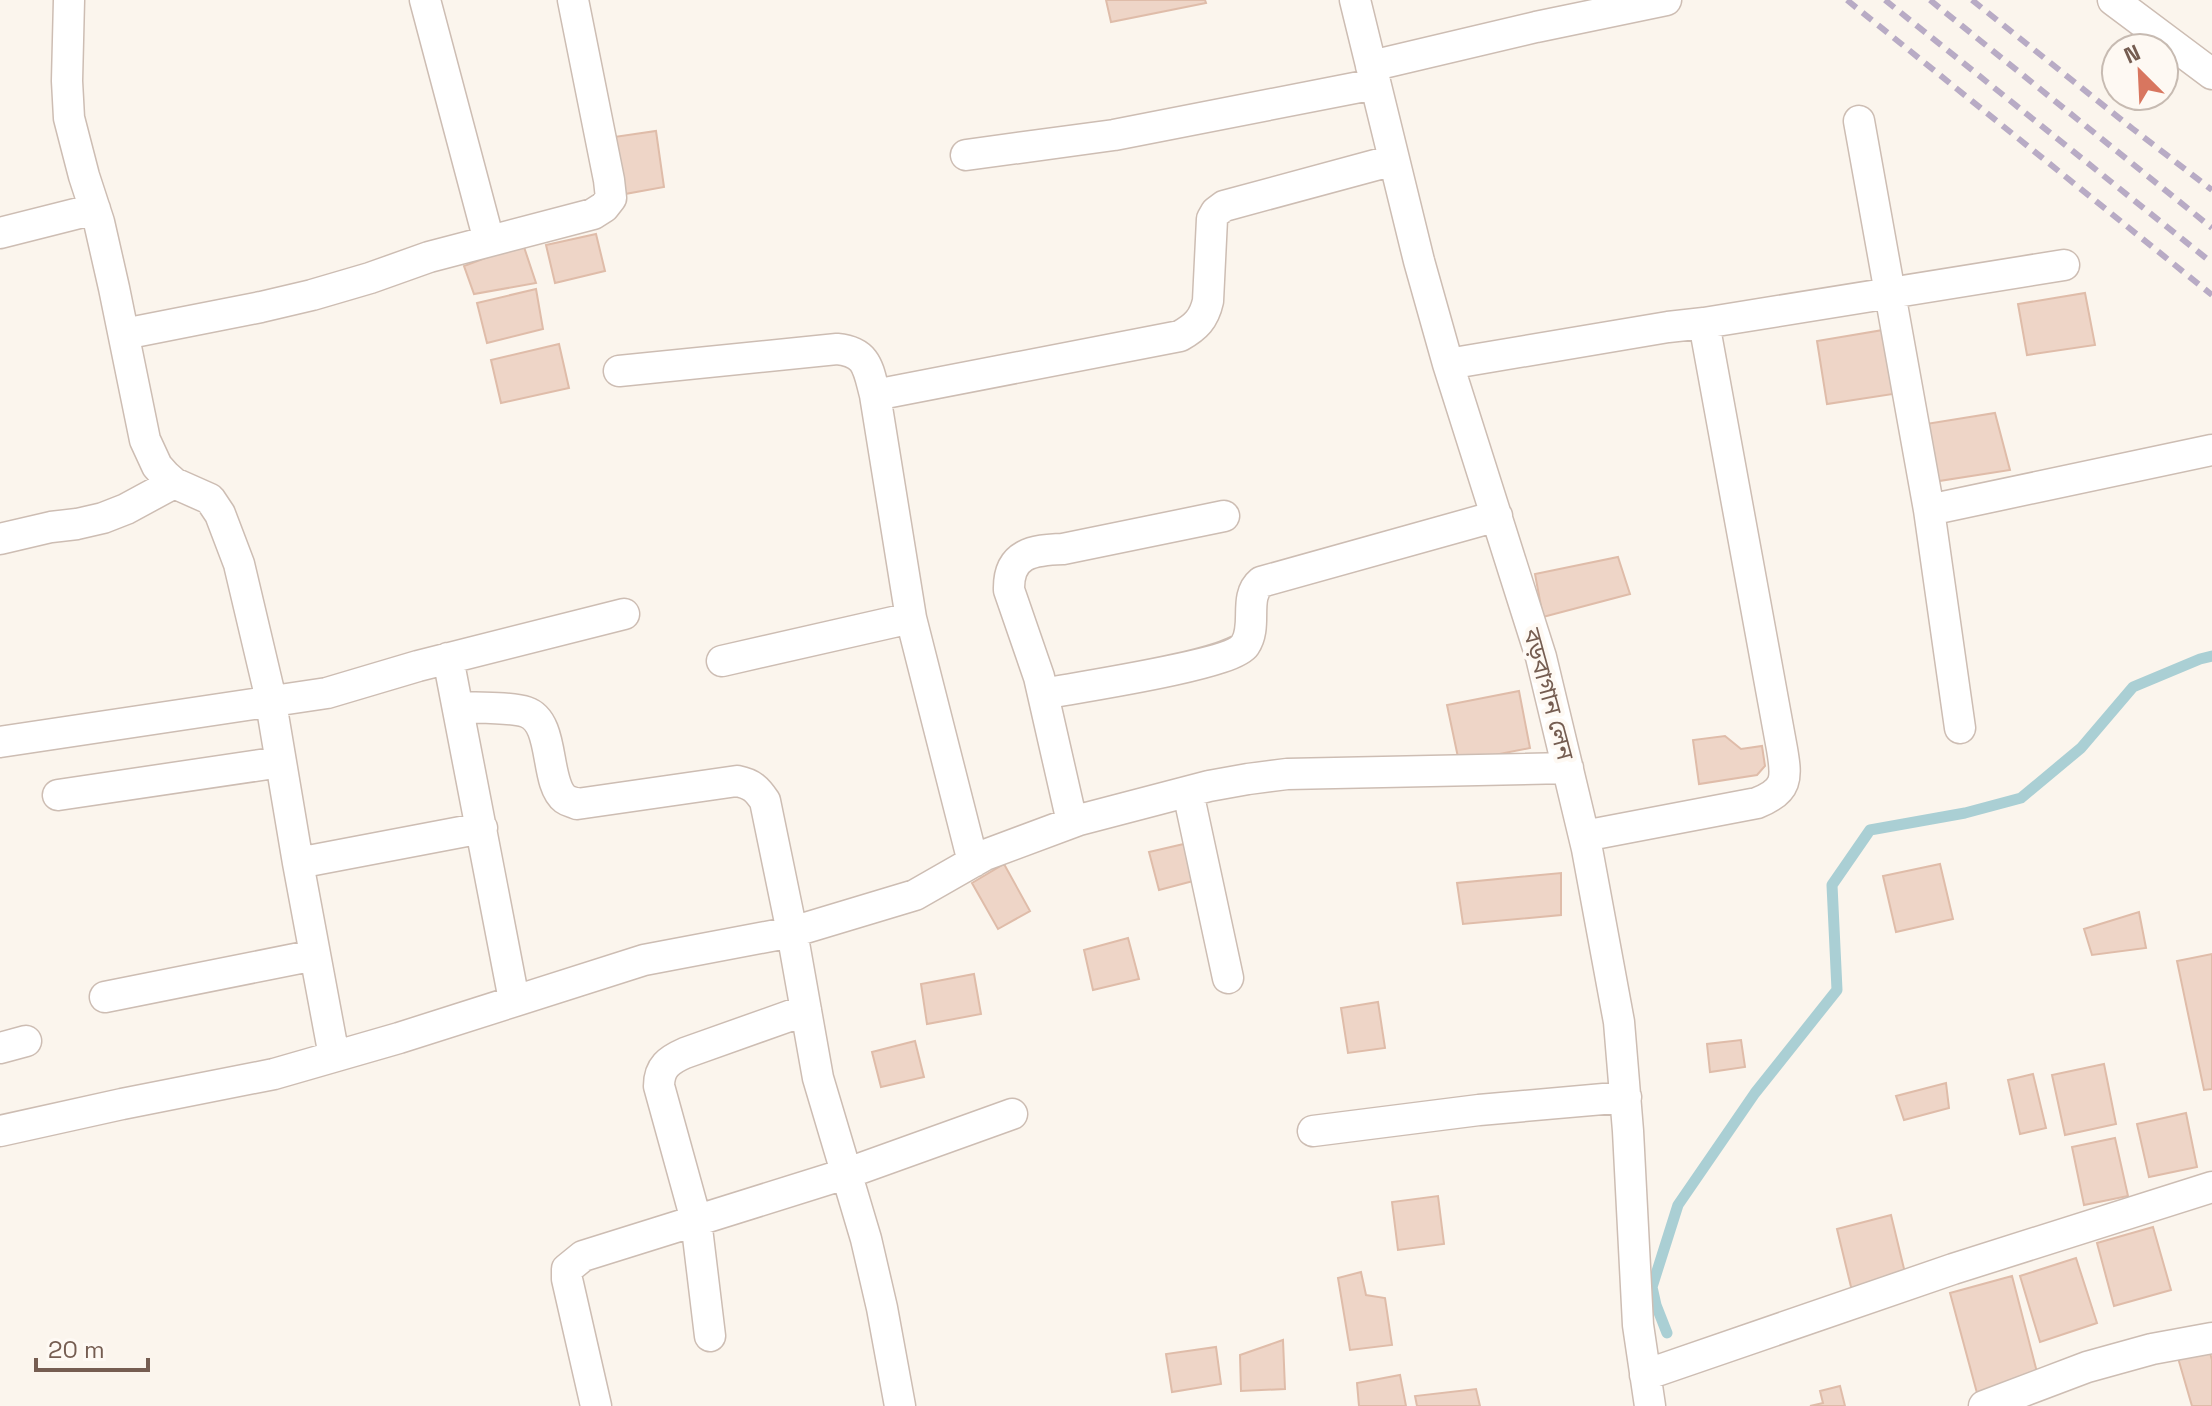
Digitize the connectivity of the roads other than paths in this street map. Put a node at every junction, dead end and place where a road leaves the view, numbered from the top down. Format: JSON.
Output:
{"nodes":[{"id":1,"x":69,"y":0,"type":"edge"},
{"id":2,"x":425,"y":0,"type":"edge"},
{"id":3,"x":573,"y":0,"type":"edge"},
{"id":4,"x":1355,"y":0,"type":"edge"},
{"id":5,"x":1666,"y":0,"type":"edge"},
{"id":6,"x":2113,"y":0,"type":"edge"},
{"id":7,"x":2212,"y":74,"type":"edge"},
{"id":8,"x":1373,"y":75,"type":"junction"},
{"id":9,"x":1859,"y":121,"type":"dead end"},
{"id":10,"x":966,"y":155,"type":"dead end"},
{"id":11,"x":1394,"y":160,"type":"junction"},
{"id":12,"x":95,"y":209,"type":"junction"},
{"id":13,"x":0,"y":233,"type":"edge"},
{"id":14,"x":489,"y":241,"type":"junction"},
{"id":15,"x":2064,"y":265,"type":"dead end"},
{"id":16,"x":1891,"y":293,"type":"junction"},
{"id":17,"x":1704,"y":323,"type":"junction"},
{"id":18,"x":124,"y":334,"type":"junction"},
{"id":19,"x":1448,"y":364,"type":"junction"},
{"id":20,"x":619,"y":371,"type":"dead end"},
{"id":21,"x":875,"y":395,"type":"junction"},
{"id":22,"x":2212,"y":450,"type":"edge"},
{"id":23,"x":174,"y":483,"type":"junction"},
{"id":24,"x":1929,"y":510,"type":"junction"},
{"id":25,"x":1224,"y":516,"type":"dead end"},
{"id":26,"x":1497,"y":516,"type":"junction"},
{"id":27,"x":0,"y":539,"type":"edge"},
{"id":28,"x":624,"y":614,"type":"dead end"},
{"id":29,"x":911,"y":618,"type":"junction"},
{"id":30,"x":448,"y":658,"type":"junction"},
{"id":31,"x":722,"y":661,"type":"dead end"},
{"id":32,"x":1043,"y":694,"type":"junction"},
{"id":33,"x":271,"y":702,"type":"junction"},
{"id":34,"x":458,"y":707,"type":"junction"},
{"id":35,"x":1960,"y":728,"type":"dead end"},
{"id":36,"x":0,"y":742,"type":"edge"},
{"id":37,"x":281,"y":762,"type":"junction"},
{"id":38,"x":1568,"y":768,"type":"junction"},
{"id":39,"x":1188,"y":792,"type":"junction"},
{"id":40,"x":58,"y":795,"type":"dead end"},
{"id":41,"x":1072,"y":822,"type":"junction"},
{"id":42,"x":482,"y":828,"type":"junction"},
{"id":43,"x":1584,"y":836,"type":"junction"},
{"id":44,"x":973,"y":862,"type":"junction"},
{"id":45,"x":298,"y":863,"type":"junction"},
{"id":46,"x":792,"y":932,"type":"junction"},
{"id":47,"x":315,"y":955,"type":"junction"},
{"id":48,"x":1228,"y":978,"type":"dead end"},
{"id":49,"x":105,"y":997,"type":"dead end"},
{"id":50,"x":514,"y":1000,"type":"junction"},
{"id":51,"x":806,"y":1010,"type":"junction"},
{"id":52,"x":334,"y":1056,"type":"junction"},
{"id":53,"x":1626,"y":1097,"type":"junction"},
{"id":54,"x":1012,"y":1114,"type":"dead end"},
{"id":55,"x":0,"y":1131,"type":"edge"},
{"id":56,"x":1313,"y":1131,"type":"dead end"},
{"id":57,"x":845,"y":1174,"type":"junction"},
{"id":58,"x":2212,"y":1187,"type":"edge"},
{"id":59,"x":696,"y":1220,"type":"junction"},
{"id":60,"x":710,"y":1336,"type":"dead end"},
{"id":61,"x":2212,"y":1338,"type":"edge"},
{"id":62,"x":1645,"y":1375,"type":"junction"},
{"id":63,"x":596,"y":1406,"type":"edge"},
{"id":64,"x":900,"y":1406,"type":"edge"},
{"id":65,"x":1650,"y":1406,"type":"edge"},
{"id":66,"x":1984,"y":1406,"type":"edge"}],
"edges":[{"from":1,"to":12,"type":"street"},
{"from":2,"to":14,"type":"street"},
{"from":3,"to":14,"type":"street"},
{"from":4,"to":8,"type":"street","name":"বড়বাগান লেন"},
{"from":5,"to":8,"type":"street"},
{"from":6,"to":7,"type":"street"},
{"from":8,"to":10,"type":"street"},
{"from":8,"to":11,"type":"street","name":"বড়বাগান লেন"},
{"from":9,"to":16,"type":"street"},
{"from":11,"to":19,"type":"street","name":"বড়বাগান লেন"},
{"from":11,"to":21,"type":"street"},
{"from":12,"to":13,"type":"street"},
{"from":12,"to":18,"type":"street"},
{"from":14,"to":18,"type":"street"},
{"from":15,"to":16,"type":"street"},
{"from":16,"to":17,"type":"street"},
{"from":16,"to":24,"type":"street"},
{"from":17,"to":19,"type":"street"},
{"from":17,"to":43,"type":"street"},
{"from":18,"to":23,"type":"street"},
{"from":19,"to":26,"type":"street","name":"বড়বাগান লেন"},
{"from":20,"to":21,"type":"street"},
{"from":21,"to":29,"type":"street"},
{"from":22,"to":24,"type":"street"},
{"from":23,"to":27,"type":"street"},
{"from":23,"to":33,"type":"street"},
{"from":24,"to":35,"type":"street"},
{"from":25,"to":32,"type":"street"},
{"from":26,"to":32,"type":"street"},
{"from":26,"to":38,"type":"street","name":"বড়বাগান লেন"},
{"from":28,"to":30,"type":"street"},
{"from":29,"to":31,"type":"street"},
{"from":29,"to":44,"type":"street"},
{"from":30,"to":33,"type":"street"},
{"from":30,"to":34,"type":"street"},
{"from":32,"to":41,"type":"street"},
{"from":33,"to":36,"type":"street"},
{"from":33,"to":37,"type":"street"},
{"from":34,"to":42,"type":"street"},
{"from":34,"to":46,"type":"street"},
{"from":37,"to":40,"type":"street"},
{"from":37,"to":45,"type":"street"},
{"from":38,"to":39,"type":"street"},
{"from":38,"to":43,"type":"street","name":"বড়বাগান লেন"},
{"from":39,"to":41,"type":"street"},
{"from":39,"to":48,"type":"street"},
{"from":41,"to":44,"type":"street"},
{"from":42,"to":45,"type":"street"},
{"from":42,"to":50,"type":"street"},
{"from":43,"to":53,"type":"street","name":"বড়বাগান লেন"},
{"from":44,"to":46,"type":"street"},
{"from":45,"to":47,"type":"street"},
{"from":46,"to":50,"type":"street"},
{"from":46,"to":51,"type":"street"},
{"from":47,"to":49,"type":"street"},
{"from":47,"to":52,"type":"street"},
{"from":50,"to":52,"type":"street"},
{"from":51,"to":57,"type":"street"},
{"from":51,"to":59,"type":"street"},
{"from":52,"to":55,"type":"street"},
{"from":53,"to":56,"type":"street"},
{"from":53,"to":62,"type":"street","name":"বড়বাগান লেন"},
{"from":54,"to":57,"type":"street"},
{"from":57,"to":59,"type":"street"},
{"from":57,"to":64,"type":"street"},
{"from":58,"to":62,"type":"street"},
{"from":59,"to":60,"type":"street"},
{"from":59,"to":63,"type":"street"},
{"from":61,"to":66,"type":"street"},
{"from":62,"to":65,"type":"street","name":"বড়বাগান লেন"}]}
